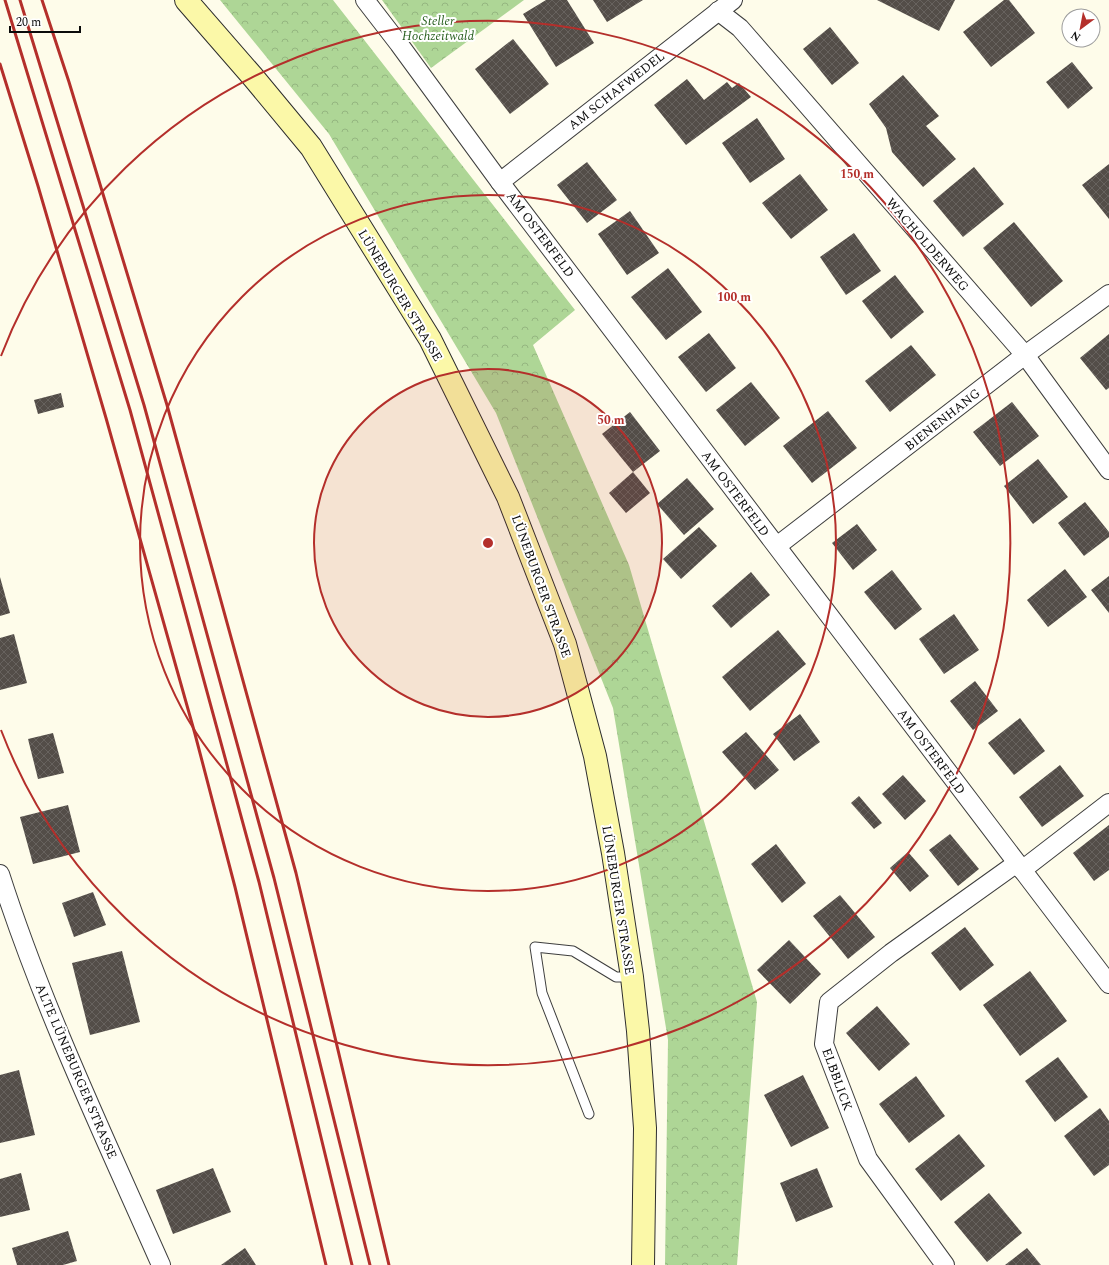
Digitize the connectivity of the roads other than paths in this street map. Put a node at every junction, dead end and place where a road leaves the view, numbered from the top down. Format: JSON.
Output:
{"nodes":[{"id":1,"x":186,"y":0,"type":"edge"},
{"id":2,"x":365,"y":0,"type":"edge"},
{"id":3,"x":733,"y":0,"type":"edge"},
{"id":4,"x":718,"y":11,"type":"junction"},
{"id":5,"x":500,"y":182,"type":"junction"},
{"id":6,"x":1109,"y":294,"type":"edge"},
{"id":7,"x":1025,"y":355,"type":"junction"},
{"id":8,"x":1109,"y":470,"type":"edge"},
{"id":9,"x":777,"y":546,"type":"junction"},
{"id":10,"x":1109,"y":803,"type":"edge"},
{"id":11,"x":1019,"y":866,"type":"junction"},
{"id":12,"x":0,"y":874,"type":"edge"},
{"id":13,"x":632,"y":977,"type":"junction"},
{"id":14,"x":1109,"y":984,"type":"edge"},
{"id":15,"x":588,"y":1114,"type":"dead end"},
{"id":16,"x":161,"y":1265,"type":"edge"},
{"id":17,"x":643,"y":1265,"type":"edge"},
{"id":18,"x":945,"y":1265,"type":"edge"}],
"edges":[{"from":1,"to":13,"type":"main road","name":"LÜNEBURGER STRASSE"},
{"from":2,"to":5,"type":"street","name":"AM OSTERFELD"},
{"from":3,"to":4,"type":"street","name":"AM SCHAFWEDEL"},
{"from":4,"to":5,"type":"street","name":"AM SCHAFWEDEL"},
{"from":4,"to":7,"type":"street","name":"WACHOLDERWEG"},
{"from":5,"to":9,"type":"street","name":"AM OSTERFELD"},
{"from":6,"to":7,"type":"street","name":"BIENENHANG"},
{"from":7,"to":8,"type":"street","name":"WACHOLDERWEG"},
{"from":7,"to":9,"type":"street","name":"BIENENHANG"},
{"from":9,"to":11,"type":"street","name":"AM OSTERFELD"},
{"from":10,"to":11,"type":"street","name":"ELBBLICK"},
{"from":11,"to":14,"type":"street","name":"AM OSTERFELD"},
{"from":11,"to":18,"type":"street","name":"ELBBLICK"},
{"from":12,"to":16,"type":"street","name":"ALTE LÜNEBURGER STRASSE"},
{"from":13,"to":15,"type":"lane"},
{"from":13,"to":17,"type":"main road","name":"LÜNEBURGER STRASSE"}]}
